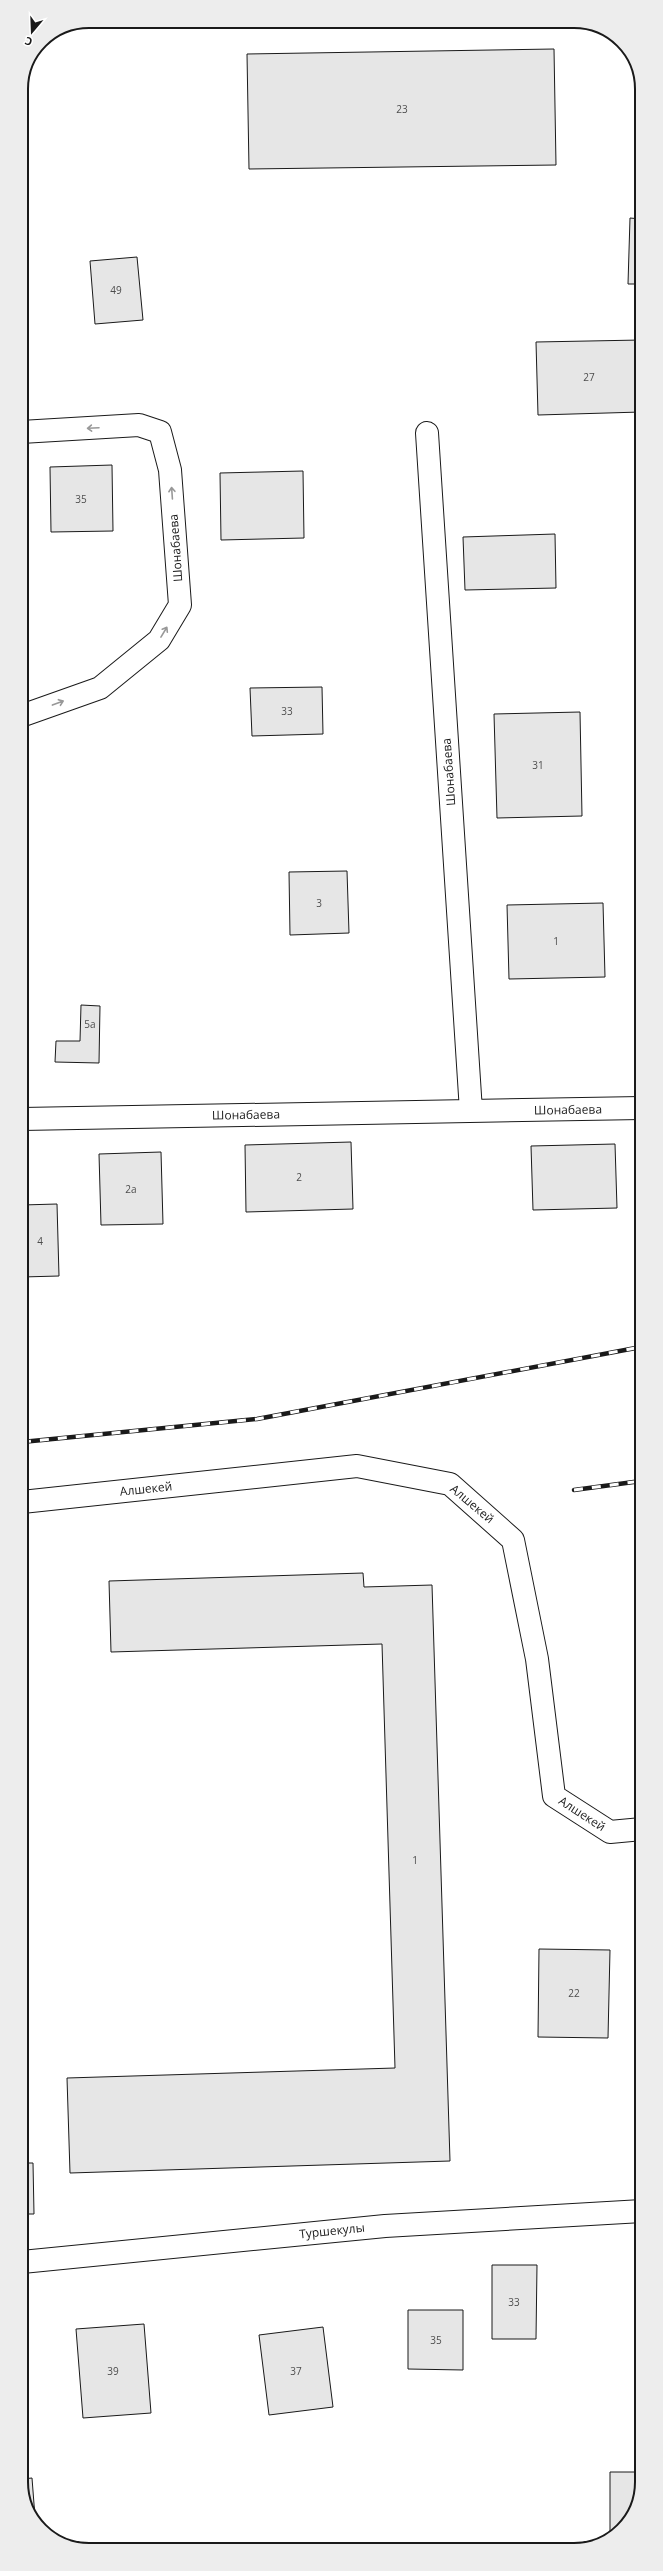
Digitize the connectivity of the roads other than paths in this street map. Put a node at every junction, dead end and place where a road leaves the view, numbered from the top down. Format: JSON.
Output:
{"nodes":[{"id":1,"x":28,"y":432,"type":"edge"},
{"id":2,"x":427,"y":432,"type":"dead end"},
{"id":3,"x":28,"y":714,"type":"edge"},
{"id":4,"x":635,"y":1108,"type":"edge"},
{"id":5,"x":471,"y":1112,"type":"junction"},
{"id":6,"x":28,"y":1119,"type":"edge"},
{"id":7,"x":28,"y":1501,"type":"edge"},
{"id":8,"x":635,"y":1830,"type":"edge"},
{"id":9,"x":635,"y":2211,"type":"edge"},
{"id":10,"x":28,"y":2261,"type":"edge"}],
"edges":[{"from":3,"to":1,"type":"street","name":"Шонабаева","one_way":true},
{"from":2,"to":5,"type":"street","name":"Шонабаева"},
{"from":4,"to":5,"type":"street","name":"Шонабаева"},
{"from":5,"to":6,"type":"street","name":"Шонабаева"},
{"from":7,"to":8,"type":"street","name":"Алшекей"},
{"from":9,"to":10,"type":"street","name":"Туршекулы"}]}
